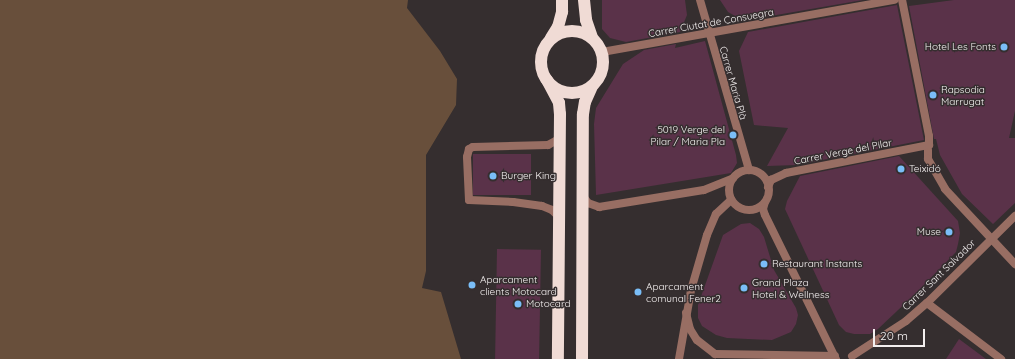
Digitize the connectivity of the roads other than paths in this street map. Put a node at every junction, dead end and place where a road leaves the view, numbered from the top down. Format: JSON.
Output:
{"nodes":[{"id":1,"x":562,"y":0,"type":"edge"},
{"id":2,"x":584,"y":0,"type":"edge"},
{"id":3,"x":700,"y":0,"type":"edge"},
{"id":4,"x":894,"y":0,"type":"edge"},
{"id":5,"x":902,"y":0,"type":"edge"},
{"id":6,"x":709,"y":34,"type":"junction"},
{"id":7,"x":592,"y":37,"type":"junction"},
{"id":8,"x":550,"y":40,"type":"junction"},
{"id":9,"x":602,"y":52,"type":"junction"},
{"id":10,"x":547,"y":80,"type":"junction"},
{"id":11,"x":592,"y":86,"type":"junction"},
{"id":12,"x":560,"y":133,"type":"junction"},
{"id":13,"x":928,"y":148,"type":"junction"},
{"id":14,"x":749,"y":170,"type":"junction"},
{"id":15,"x":733,"y":178,"type":"junction"},
{"id":16,"x":768,"y":187,"type":"junction"},
{"id":17,"x":583,"y":196,"type":"junction"},
{"id":18,"x":731,"y":200,"type":"junction"},
{"id":19,"x":765,"y":202,"type":"junction"},
{"id":20,"x":1015,"y":216,"type":"edge"},
{"id":21,"x":560,"y":217,"type":"junction"},
{"id":22,"x":991,"y":240,"type":"junction"},
{"id":23,"x":1015,"y":264,"type":"edge"},
{"id":24,"x":927,"y":303,"type":"junction"},
{"id":25,"x":686,"y":314,"type":"junction"},
{"id":26,"x":852,"y":356,"type":"dead end"},
{"id":27,"x":836,"y":357,"type":"edge"},
{"id":28,"x":558,"y":359,"type":"edge"},
{"id":29,"x":582,"y":359,"type":"edge"},
{"id":30,"x":679,"y":359,"type":"edge"},
{"id":31,"x":1001,"y":359,"type":"edge"}],
"edges":[{"from":1,"to":8,"type":"highway"},
{"from":2,"to":7,"type":"highway"},
{"from":3,"to":6,"type":"street","name":"Carrer Maria Plà"},
{"from":4,"to":6,"type":"street","name":"Carrer Ciutat de Consuegra"},
{"from":5,"to":13,"type":"street"},
{"from":6,"to":9,"type":"street","name":"Carrer Ciutat de Consuegra"},
{"from":6,"to":14,"type":"street","name":"Carrer Maria Plà"},
{"from":7,"to":8,"type":"highway"},
{"from":7,"to":9,"type":"highway"},
{"from":8,"to":10,"type":"highway"},
{"from":9,"to":11,"type":"highway"},
{"from":10,"to":11,"type":"highway"},
{"from":10,"to":12,"type":"highway"},
{"from":11,"to":17,"type":"highway"},
{"from":12,"to":21,"type":"highway"},
{"from":12,"to":21,"type":"street"},
{"from":13,"to":16,"type":"street","name":"Carrer Verge del Pilar"},
{"from":13,"to":22,"type":"street"},
{"from":14,"to":15,"type":"street"},
{"from":14,"to":16,"type":"street"},
{"from":15,"to":17,"type":"street"},
{"from":15,"to":18,"type":"street"},
{"from":16,"to":19,"type":"street"},
{"from":17,"to":29,"type":"highway"},
{"from":18,"to":19,"type":"street"},
{"from":18,"to":25,"type":"street"},
{"from":19,"to":27,"type":"street"},
{"from":20,"to":22,"type":"street","name":"Carrer Sant Salvador"},
{"from":21,"to":28,"type":"highway"},
{"from":22,"to":23,"type":"street"},
{"from":22,"to":24,"type":"street","name":"Carrer Sant Salvador"},
{"from":24,"to":26,"type":"street","name":"Carrer Sant Salvador"},
{"from":24,"to":31,"type":"street"},
{"from":25,"to":27,"type":"street"},
{"from":25,"to":30,"type":"street"}]}
